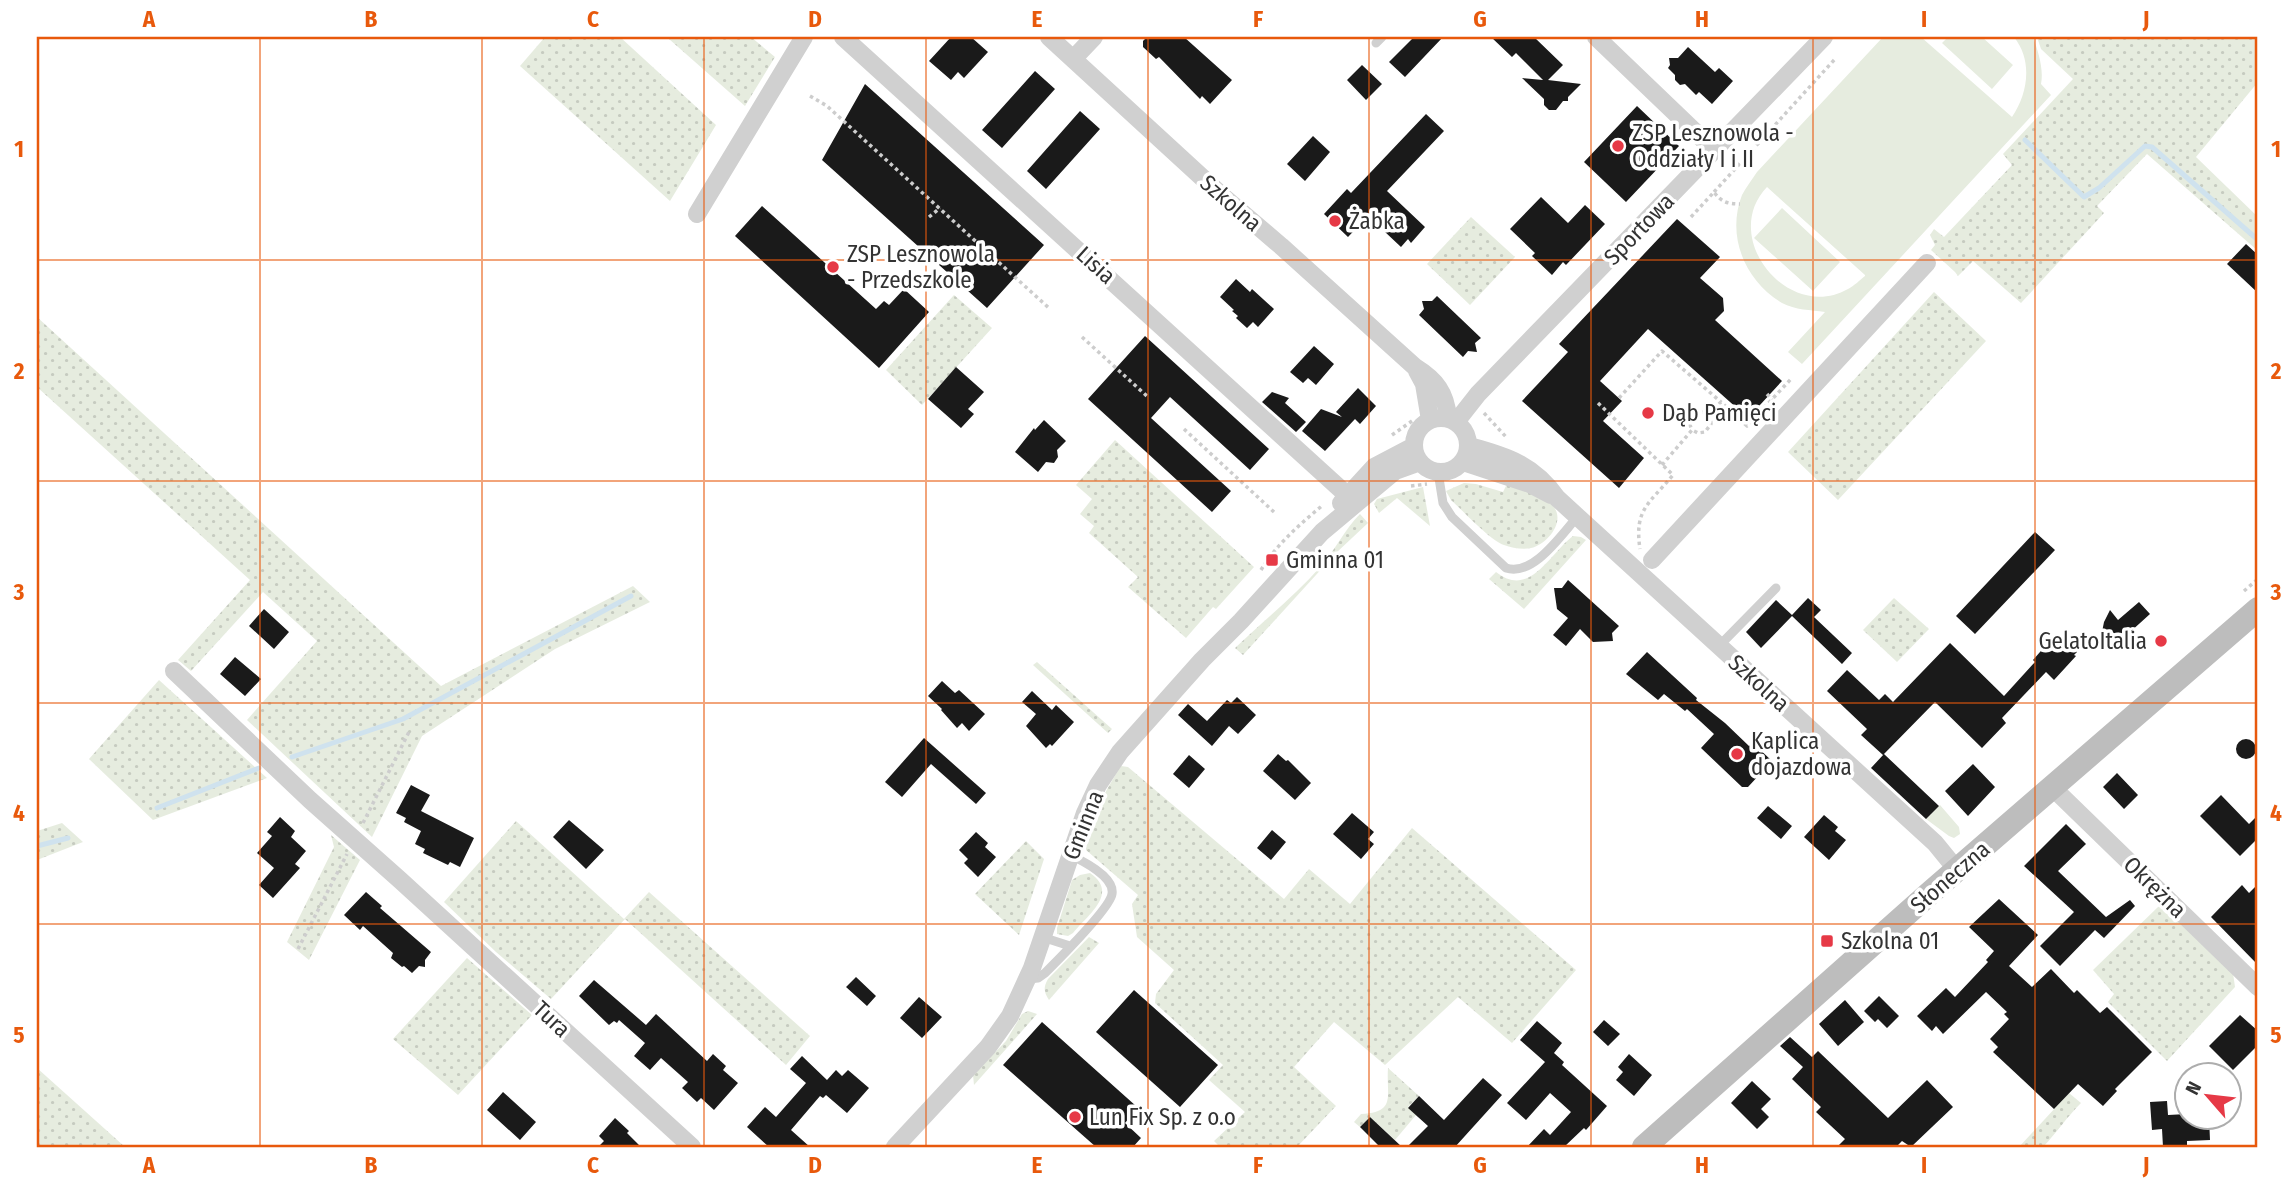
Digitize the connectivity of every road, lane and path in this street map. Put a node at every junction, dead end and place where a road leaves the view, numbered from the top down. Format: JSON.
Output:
{"nodes":[{"id":1,"x":804,"y":37,"type":"edge"},
{"id":2,"x":843,"y":37,"type":"edge"},
{"id":3,"x":1049,"y":37,"type":"edge"},
{"id":4,"x":1094,"y":37,"type":"edge"},
{"id":5,"x":1596,"y":37,"type":"edge"},
{"id":6,"x":1824,"y":37,"type":"edge"},
{"id":7,"x":1074,"y":58,"type":"junction"},
{"id":8,"x":1835,"y":59,"type":"dead end"},
{"id":9,"x":810,"y":96,"type":"dead end"},
{"id":10,"x":1715,"y":151,"type":"junction"},
{"id":11,"x":1714,"y":192,"type":"junction"},
{"id":12,"x":1740,"y":204,"type":"dead end"},
{"id":13,"x":940,"y":208,"type":"junction"},
{"id":14,"x":697,"y":214,"type":"dead end"},
{"id":15,"x":929,"y":217,"type":"dead end"},
{"id":16,"x":1690,"y":217,"type":"dead end"},
{"id":17,"x":1927,"y":263,"type":"dead end"},
{"id":18,"x":1049,"y":309,"type":"dead end"},
{"id":19,"x":1082,"y":337,"type":"dead end"},
{"id":20,"x":1791,"y":379,"type":"dead end"},
{"id":21,"x":1767,"y":394,"type":"dead end"},
{"id":22,"x":1149,"y":398,"type":"dead end"},
{"id":23,"x":1619,"y":398,"type":"dead end"},
{"id":24,"x":1773,"y":401,"type":"junction"},
{"id":25,"x":1598,"y":402,"type":"dead end"},
{"id":26,"x":1721,"y":402,"type":"junction"},
{"id":27,"x":1612,"y":406,"type":"dead end"},
{"id":28,"x":1607,"y":411,"type":"junction"},
{"id":29,"x":1709,"y":414,"type":"junction"},
{"id":30,"x":1445,"y":420,"type":"junction"},
{"id":31,"x":1184,"y":429,"type":"dead end"},
{"id":32,"x":1692,"y":430,"type":"junction"},
{"id":33,"x":1417,"y":454,"type":"junction"},
{"id":34,"x":1466,"y":454,"type":"junction"},
{"id":35,"x":1662,"y":465,"type":"junction"},
{"id":36,"x":1439,"y":479,"type":"junction"},
{"id":37,"x":1407,"y":486,"type":"dead end"},
{"id":38,"x":1347,"y":495,"type":"junction"},
{"id":39,"x":1274,"y":512,"type":"dead end"},
{"id":40,"x":1578,"y":516,"type":"junction"},
{"id":41,"x":1322,"y":532,"type":"junction"},
{"id":42,"x":1646,"y":558,"type":"joint"},
{"id":43,"x":1776,"y":588,"type":"dead end"},
{"id":44,"x":2258,"y":609,"type":"edge"},
{"id":45,"x":1719,"y":646,"type":"junction"},
{"id":46,"x":174,"y":671,"type":"dead end"},
{"id":47,"x":2052,"y":787,"type":"junction"},
{"id":48,"x":1070,"y":855,"type":"junction"},
{"id":49,"x":1957,"y":870,"type":"junction"},
{"id":50,"x":1042,"y":937,"type":"junction"},
{"id":51,"x":1070,"y":946,"type":"junction"},
{"id":52,"x":1028,"y":979,"type":"junction"},
{"id":53,"x":2258,"y":987,"type":"edge"},
{"id":54,"x":692,"y":1147,"type":"edge"},
{"id":55,"x":895,"y":1147,"type":"edge"},
{"id":56,"x":1644,"y":1147,"type":"edge"}],
"edges":[{"from":1,"to":14,"type":"street"},
{"from":2,"to":38,"type":"street","name":"Lisia"},
{"from":3,"to":7,"type":"street","name":"Szkolna"},
{"from":4,"to":7,"type":"street"},
{"from":5,"to":10,"type":"street"},
{"from":6,"to":10,"type":"street","name":"Sportowa"},
{"from":7,"to":30,"type":"street","name":"Szkolna"},
{"from":8,"to":11,"type":"path"},
{"from":9,"to":13,"type":"path"},
{"from":10,"to":30,"type":"street","name":"Sportowa"},
{"from":11,"to":12,"type":"path"},
{"from":11,"to":16,"type":"path"},
{"from":13,"to":15,"type":"path"},
{"from":13,"to":18,"type":"path"},
{"from":17,"to":42,"type":"street"},
{"from":19,"to":22,"type":"path"},
{"from":20,"to":24,"type":"path"},
{"from":21,"to":24,"type":"path"},
{"from":23,"to":26,"type":"path"},
{"from":24,"to":26,"type":"path"},
{"from":25,"to":28,"type":"path"},
{"from":26,"to":29,"type":"path"},
{"from":27,"to":28,"type":"path"},
{"from":28,"to":35,"type":"path"},
{"from":29,"to":32,"type":"path"},
{"from":29,"to":32,"type":"path"},
{"from":30,"to":33,"type":"street"},
{"from":30,"to":34,"type":"street"},
{"from":31,"to":39,"type":"path"},
{"from":32,"to":35,"type":"path"},
{"from":33,"to":36,"type":"street"},
{"from":33,"to":38,"type":"street","name":"Gminna"},
{"from":33,"to":41,"type":"street","name":"Gminna"},
{"from":34,"to":36,"type":"street"},
{"from":34,"to":40,"type":"street","name":"Szkolna"},
{"from":35,"to":42,"type":"path"},
{"from":36,"to":37,"type":"path"},
{"from":36,"to":40,"type":"lane"},
{"from":38,"to":41,"type":"street","name":"Gminna"},
{"from":40,"to":45,"type":"street","name":"Szkolna"},
{"from":41,"to":48,"type":"street","name":"Gminna"},
{"from":43,"to":45,"type":"lane"},
{"from":44,"to":47,"type":"main road","name":"Słoneczna"},
{"from":45,"to":49,"type":"street","name":"Szkolna"},
{"from":46,"to":54,"type":"street","name":"Tura"},
{"from":47,"to":49,"type":"main road","name":"Słoneczna"},
{"from":47,"to":53,"type":"street","name":"Okrężna"},
{"from":48,"to":50,"type":"street","name":"Gminna"},
{"from":48,"to":51,"type":"lane"},
{"from":49,"to":56,"type":"main road","name":"Słoneczna"},
{"from":50,"to":51,"type":"lane"},
{"from":50,"to":52,"type":"street","name":"Gminna"},
{"from":51,"to":52,"type":"lane"},
{"from":52,"to":55,"type":"street","name":"Gminna"}]}
